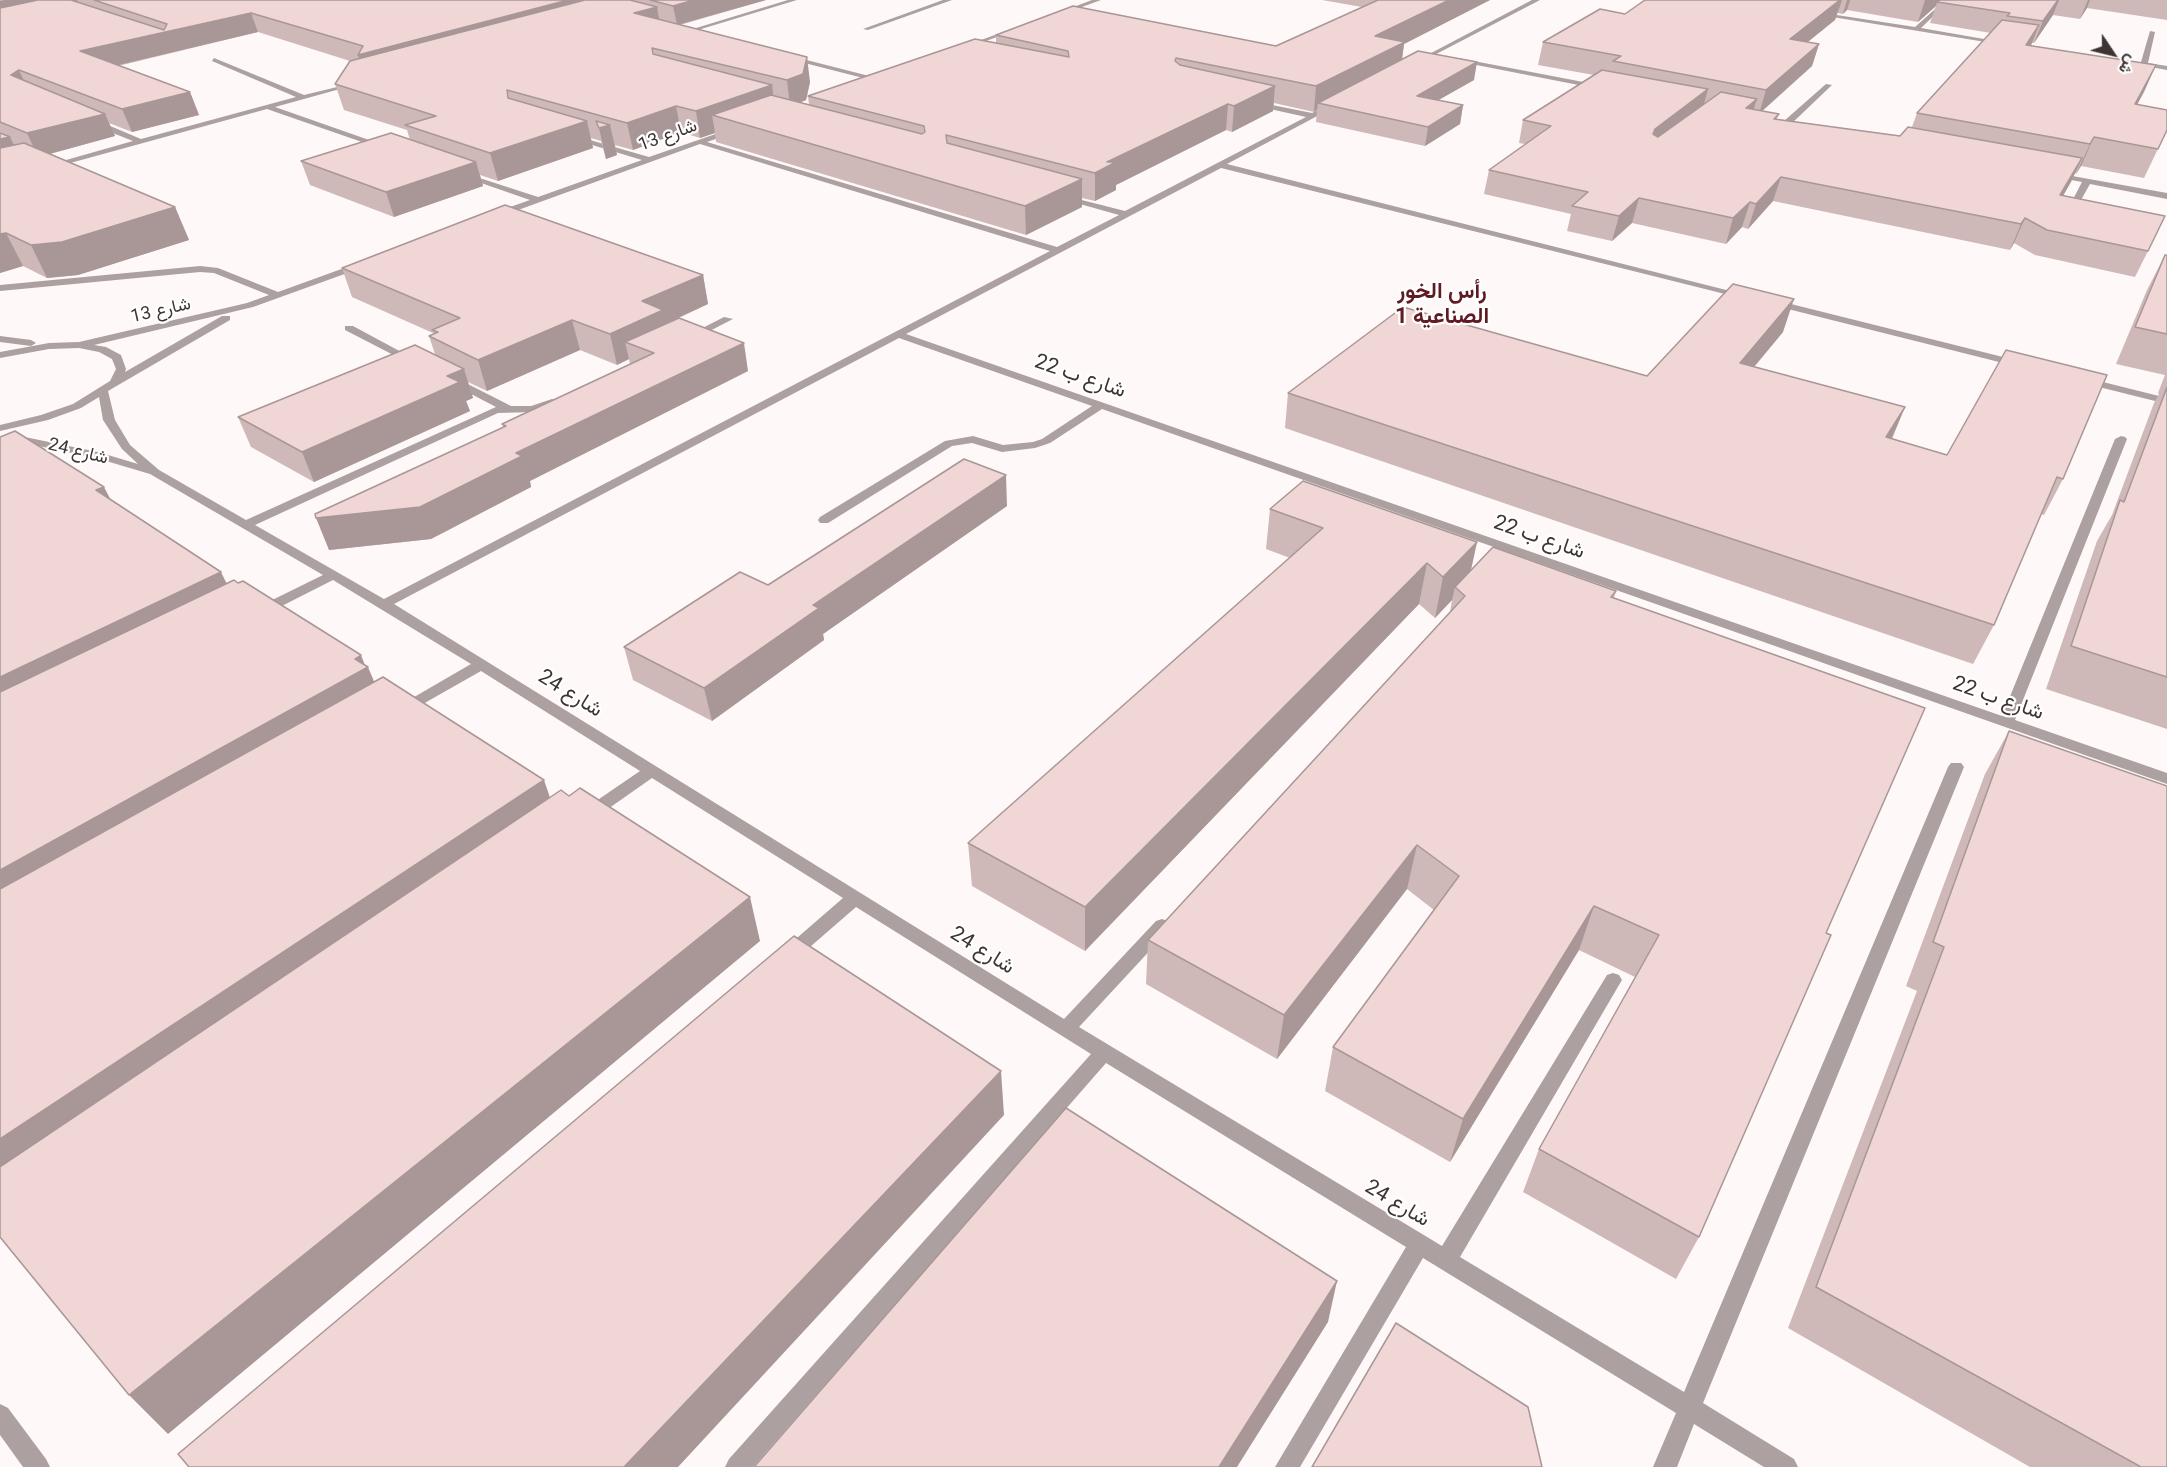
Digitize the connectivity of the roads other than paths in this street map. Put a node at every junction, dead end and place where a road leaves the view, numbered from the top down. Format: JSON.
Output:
{"nodes":[{"id":1,"x":794,"y":0,"type":"edge"},
{"id":2,"x":949,"y":0,"type":"edge"},
{"id":3,"x":1098,"y":0,"type":"edge"},
{"id":4,"x":1537,"y":0,"type":"edge"},
{"id":5,"x":1943,"y":4,"type":"edge"},
{"id":6,"x":1811,"y":13,"type":"edge"},
{"id":7,"x":1045,"y":19,"type":"edge"},
{"id":8,"x":1024,"y":26,"type":"edge"},
{"id":9,"x":675,"y":29,"type":"edge"},
{"id":10,"x":866,"y":29,"type":"dead end"},
{"id":11,"x":1917,"y":29,"type":"junction"},
{"id":12,"x":686,"y":32,"type":"junction"},
{"id":13,"x":2152,"y":32,"type":"dead end"},
{"id":14,"x":697,"y":35,"type":"edge"},
{"id":15,"x":2008,"y":44,"type":"edge"},
{"id":16,"x":951,"y":52,"type":"edge"},
{"id":17,"x":775,"y":54,"type":"edge"},
{"id":18,"x":1431,"y":55,"type":"junction"},
{"id":19,"x":1443,"y":57,"type":"edge"},
{"id":20,"x":214,"y":60,"type":"dead end"},
{"id":21,"x":1455,"y":60,"type":"edge"},
{"id":22,"x":2133,"y":63,"type":"edge"},
{"id":23,"x":1412,"y":65,"type":"edge"},
{"id":24,"x":2144,"y":65,"type":"junction"},
{"id":25,"x":2167,"y":68,"type":"edge"},
{"id":26,"x":886,"y":75,"type":"edge"},
{"id":27,"x":875,"y":79,"type":"junction"},
{"id":28,"x":360,"y":81,"type":"edge"},
{"id":29,"x":864,"y":83,"type":"edge"},
{"id":30,"x":1828,"y":85,"type":"dead end"},
{"id":31,"x":1607,"y":89,"type":"edge"},
{"id":32,"x":303,"y":97,"type":"junction"},
{"id":33,"x":1246,"y":101,"type":"edge"},
{"id":34,"x":1343,"y":101,"type":"edge"},
{"id":35,"x":268,"y":106,"type":"junction"},
{"id":36,"x":1314,"y":116,"type":"junction"},
{"id":37,"x":89,"y":121,"type":"edge"},
{"id":38,"x":1776,"y":121,"type":"edge"},
{"id":39,"x":1787,"y":123,"type":"junction"},
{"id":40,"x":1798,"y":125,"type":"edge"},
{"id":41,"x":741,"y":127,"type":"edge"},
{"id":42,"x":560,"y":132,"type":"edge"},
{"id":43,"x":140,"y":141,"type":"junction"},
{"id":44,"x":699,"y":142,"type":"junction"},
{"id":45,"x":392,"y":149,"type":"edge"},
{"id":46,"x":650,"y":160,"type":"junction"},
{"id":47,"x":1221,"y":165,"type":"junction"},
{"id":48,"x":43,"y":168,"type":"edge"},
{"id":49,"x":448,"y":169,"type":"edge"},
{"id":50,"x":2041,"y":172,"type":"edge"},
{"id":51,"x":2087,"y":181,"type":"junction"},
{"id":52,"x":1059,"y":196,"type":"edge"},
{"id":53,"x":2167,"y":196,"type":"edge"},
{"id":54,"x":538,"y":200,"type":"junction"},
{"id":55,"x":1126,"y":214,"type":"junction"},
{"id":56,"x":2082,"y":216,"type":"edge"},
{"id":57,"x":484,"y":220,"type":"edge"},
{"id":58,"x":1058,"y":250,"type":"junction"},
{"id":59,"x":365,"y":263,"type":"edge"},
{"id":60,"x":0,"y":288,"type":"edge"},
{"id":61,"x":278,"y":295,"type":"junction"},
{"id":62,"x":1751,"y":298,"type":"edge"},
{"id":63,"x":1763,"y":300,"type":"edge"},
{"id":64,"x":250,"y":305,"type":"junction"},
{"id":65,"x":728,"y":320,"type":"dead end"},
{"id":66,"x":349,"y":328,"type":"dead end"},
{"id":67,"x":898,"y":334,"type":"junction"},
{"id":68,"x":0,"y":339,"type":"edge"},
{"id":69,"x":684,"y":340,"type":"edge"},
{"id":70,"x":79,"y":345,"type":"junction"},
{"id":71,"x":49,"y":346,"type":"junction"},
{"id":72,"x":0,"y":355,"type":"edge"},
{"id":73,"x":423,"y":366,"type":"edge"},
{"id":74,"x":2028,"y":367,"type":"edge"},
{"id":75,"x":444,"y":376,"type":"edge"},
{"id":76,"x":2075,"y":378,"type":"edge"},
{"id":77,"x":114,"y":382,"type":"junction"},
{"id":78,"x":103,"y":392,"type":"junction"},
{"id":79,"x":565,"y":396,"type":"edge"},
{"id":80,"x":2167,"y":401,"type":"edge"},
{"id":81,"x":1101,"y":405,"type":"junction"},
{"id":82,"x":507,"y":408,"type":"junction"},
{"id":83,"x":0,"y":428,"type":"edge"},
{"id":84,"x":0,"y":436,"type":"edge"},
{"id":85,"x":2121,"y":439,"type":"dead end"},
{"id":86,"x":155,"y":473,"type":"junction"},
{"id":87,"x":824,"y":520,"type":"dead end"},
{"id":88,"x":246,"y":525,"type":"junction"},
{"id":89,"x":333,"y":575,"type":"junction"},
{"id":90,"x":384,"y":604,"type":"junction"},
{"id":91,"x":250,"y":617,"type":"edge"},
{"id":92,"x":480,"y":665,"type":"junction"},
{"id":93,"x":388,"y":718,"type":"edge"},
{"id":94,"x":2006,"y":723,"type":"junction"},
{"id":95,"x":1956,"y":767,"type":"dead end"},
{"id":96,"x":651,"y":771,"type":"junction"},
{"id":97,"x":2167,"y":779,"type":"edge"},
{"id":98,"x":573,"y":825,"type":"edge"},
{"id":99,"x":855,"y":898,"type":"junction"},
{"id":100,"x":1171,"y":916,"type":"edge"},
{"id":101,"x":773,"y":968,"type":"edge"},
{"id":102,"x":1613,"y":980,"type":"dead end"},
{"id":103,"x":1066,"y":1029,"type":"junction"},
{"id":104,"x":1104,"y":1052,"type":"junction"},
{"id":105,"x":1420,"y":1244,"type":"junction"},
{"id":106,"x":1446,"y":1260,"type":"junction"},
{"id":107,"x":1690,"y":1410,"type":"junction"},
{"id":108,"x":0,"y":1416,"type":"edge"},
{"id":109,"x":38,"y":1467,"type":"edge"},
{"id":110,"x":737,"y":1467,"type":"edge"},
{"id":111,"x":1287,"y":1467,"type":"edge"},
{"id":112,"x":1665,"y":1467,"type":"edge"},
{"id":113,"x":1786,"y":1467,"type":"edge"}],
"edges":[{"from":1,"to":12,"type":"street"},
{"from":2,"to":10,"type":"street"},
{"from":3,"to":7,"type":"street"},
{"from":4,"to":18,"type":"street"},
{"from":5,"to":11,"type":"street"},
{"from":6,"to":11,"type":"street"},
{"from":8,"to":16,"type":"street"},
{"from":9,"to":12,"type":"street"},
{"from":11,"to":15,"type":"street"},
{"from":12,"to":14,"type":"street"},
{"from":13,"to":24,"type":"street"},
{"from":17,"to":27,"type":"street"},
{"from":18,"to":19,"type":"street"},
{"from":18,"to":23,"type":"street"},
{"from":20,"to":32,"type":"street"},
{"from":21,"to":31,"type":"street"},
{"from":22,"to":24,"type":"street"},
{"from":24,"to":25,"type":"street"},
{"from":26,"to":27,"type":"street"},
{"from":27,"to":29,"type":"street"},
{"from":28,"to":32,"type":"street"},
{"from":30,"to":39,"type":"street"},
{"from":32,"to":35,"type":"street"},
{"from":33,"to":36,"type":"street"},
{"from":34,"to":36,"type":"street"},
{"from":35,"to":43,"type":"street"},
{"from":35,"to":45,"type":"street"},
{"from":36,"to":47,"type":"street"},
{"from":37,"to":43,"type":"street"},
{"from":38,"to":39,"type":"street"},
{"from":39,"to":40,"type":"street"},
{"from":41,"to":44,"type":"street","name":"شارع 13"},
{"from":42,"to":46,"type":"street"},
{"from":43,"to":48,"type":"street"},
{"from":44,"to":46,"type":"street","name":"شارع 13"},
{"from":44,"to":58,"type":"street"},
{"from":46,"to":54,"type":"street","name":"شارع 13"},
{"from":47,"to":55,"type":"street"},
{"from":47,"to":62,"type":"street"},
{"from":49,"to":54,"type":"street"},
{"from":50,"to":51,"type":"street"},
{"from":51,"to":53,"type":"street"},
{"from":51,"to":56,"type":"street"},
{"from":52,"to":55,"type":"street"},
{"from":54,"to":57,"type":"street","name":"شارع 13"},
{"from":55,"to":58,"type":"street"},
{"from":58,"to":67,"type":"street"},
{"from":59,"to":61,"type":"street","name":"شارع 13"},
{"from":60,"to":61,"type":"street"},
{"from":61,"to":64,"type":"street","name":"شارع 13"},
{"from":63,"to":74,"type":"street"},
{"from":64,"to":70,"type":"street","name":"شارع 13"},
{"from":64,"to":77,"type":"street","name":"شارع 13"},
{"from":65,"to":69,"type":"street"},
{"from":66,"to":73,"type":"street"},
{"from":67,"to":81,"type":"street","name":"شارع ب 22"},
{"from":67,"to":90,"type":"street"},
{"from":68,"to":71,"type":"street"},
{"from":70,"to":71,"type":"street"},
{"from":70,"to":77,"type":"street"},
{"from":71,"to":72,"type":"street"},
{"from":75,"to":82,"type":"street"},
{"from":76,"to":80,"type":"street"},
{"from":77,"to":78,"type":"street","name":"شارع 13"},
{"from":78,"to":83,"type":"street","name":"شارع 13"},
{"from":78,"to":86,"type":"street","name":"شارع 24"},
{"from":79,"to":82,"type":"street"},
{"from":81,"to":87,"type":"street"},
{"from":81,"to":94,"type":"street","name":"شارع ب 22"},
{"from":82,"to":88,"type":"street"},
{"from":84,"to":86,"type":"street","name":"شارع 24"},
{"from":85,"to":94,"type":"street"},
{"from":86,"to":88,"type":"street","name":"شارع 24"},
{"from":88,"to":89,"type":"street","name":"شارع 24"},
{"from":89,"to":90,"type":"street","name":"شارع 24"},
{"from":89,"to":91,"type":"street"},
{"from":90,"to":92,"type":"street","name":"شارع 24"},
{"from":92,"to":93,"type":"street"},
{"from":92,"to":96,"type":"street","name":"شارع 24"},
{"from":94,"to":97,"type":"street","name":"شارع ب 22"},
{"from":95,"to":107,"type":"street"},
{"from":96,"to":98,"type":"street"},
{"from":96,"to":99,"type":"street","name":"شارع 24"},
{"from":99,"to":101,"type":"street"},
{"from":99,"to":103,"type":"street","name":"شارع 24"},
{"from":100,"to":103,"type":"street"},
{"from":102,"to":106,"type":"street"},
{"from":103,"to":104,"type":"street","name":"شارع 24"},
{"from":104,"to":105,"type":"street","name":"شارع 24"},
{"from":104,"to":110,"type":"street"},
{"from":105,"to":106,"type":"street","name":"شارع 24"},
{"from":105,"to":111,"type":"street"},
{"from":106,"to":107,"type":"street","name":"شارع 24"},
{"from":107,"to":112,"type":"street"},
{"from":107,"to":113,"type":"street","name":"شارع 24"},
{"from":108,"to":109,"type":"street"}]}
